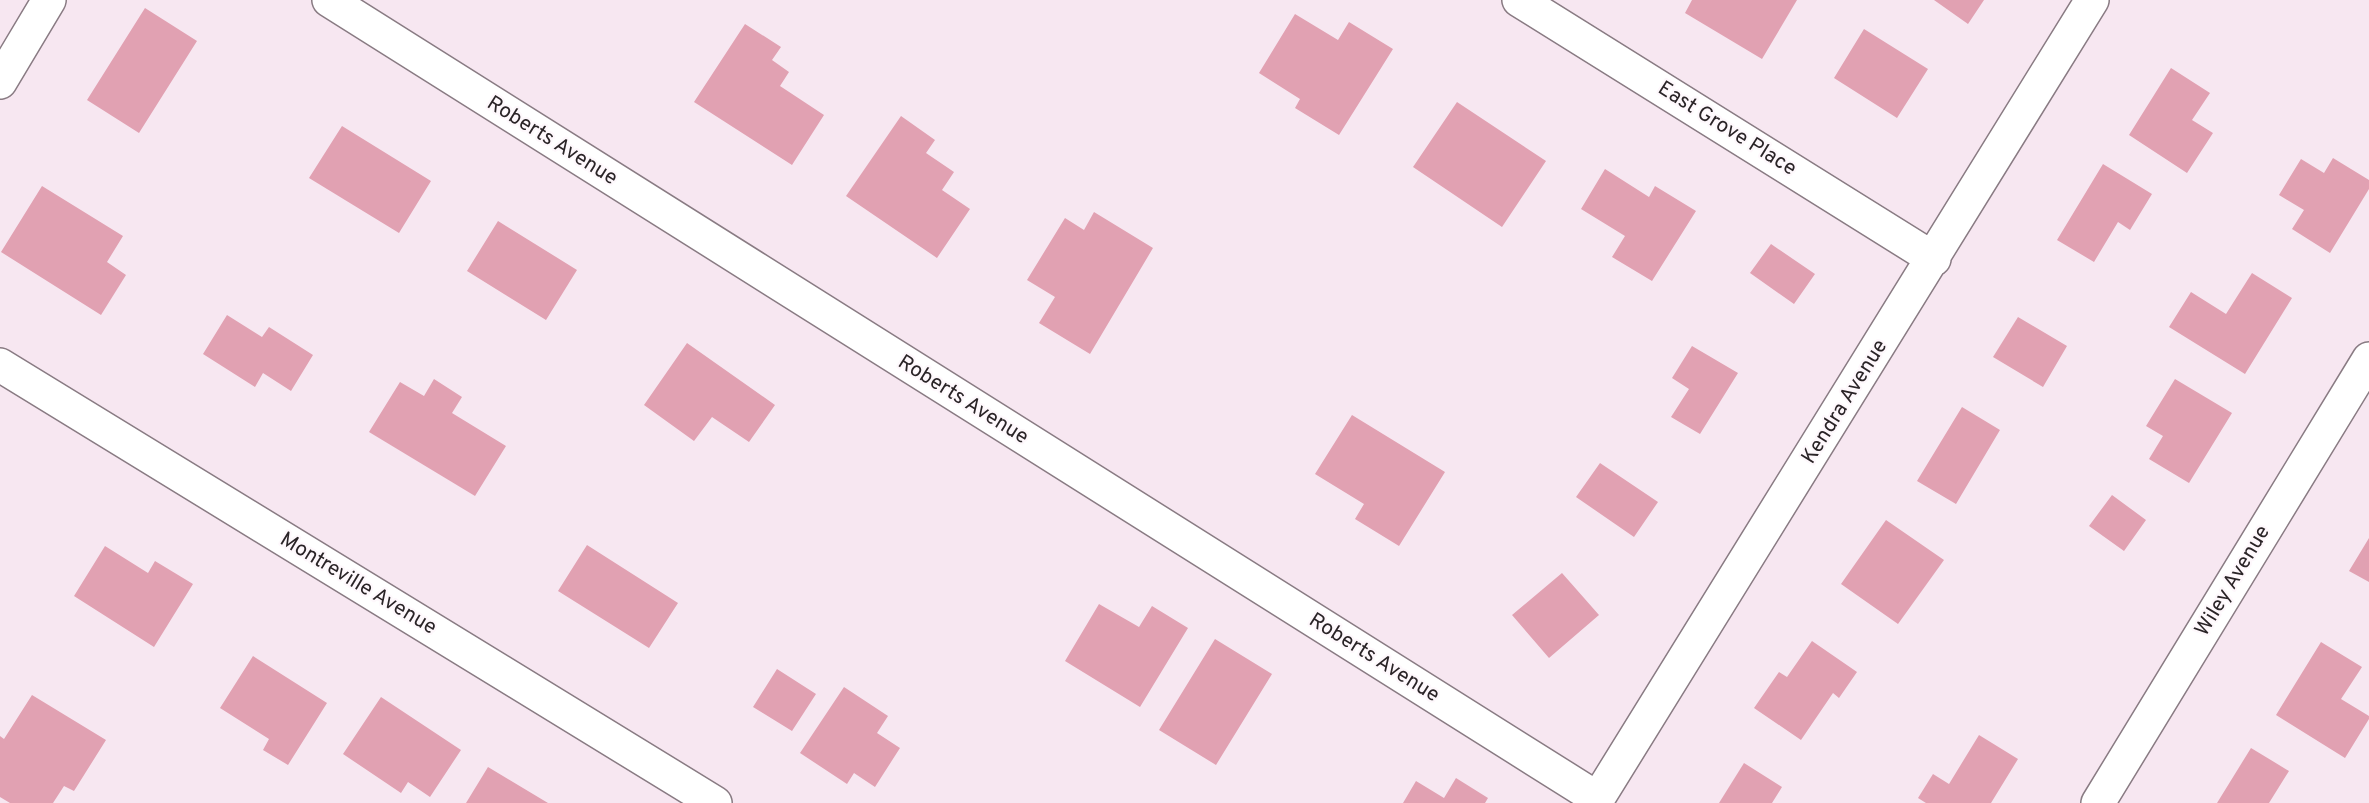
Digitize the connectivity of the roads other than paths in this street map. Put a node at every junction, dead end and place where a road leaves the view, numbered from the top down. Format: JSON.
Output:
{"nodes":[{"id":1,"x":49,"y":0,"type":"edge"},
{"id":2,"x":329,"y":0,"type":"edge"},
{"id":3,"x":1519,"y":0,"type":"edge"},
{"id":4,"x":2092,"y":0,"type":"edge"},
{"id":5,"x":0,"y":82,"type":"edge"},
{"id":6,"x":1934,"y":259,"type":"junction"},
{"id":7,"x":2369,"y":359,"type":"edge"},
{"id":8,"x":0,"y":365,"type":"edge"},
{"id":9,"x":1596,"y":801,"type":"edge"},
{"id":10,"x":715,"y":803,"type":"edge"},
{"id":11,"x":2098,"y":803,"type":"edge"}],
"edges":[{"from":1,"to":5,"type":"street"},
{"from":2,"to":9,"type":"street","name":"Roberts Avenue"},
{"from":3,"to":6,"type":"street","name":"East Grove Place"},
{"from":4,"to":6,"type":"street","name":"Kendra Avenue"},
{"from":6,"to":9,"type":"street","name":"Kendra Avenue"},
{"from":7,"to":11,"type":"street","name":"Wiley Avenue"},
{"from":8,"to":10,"type":"street","name":"Montreville Avenue"}]}
